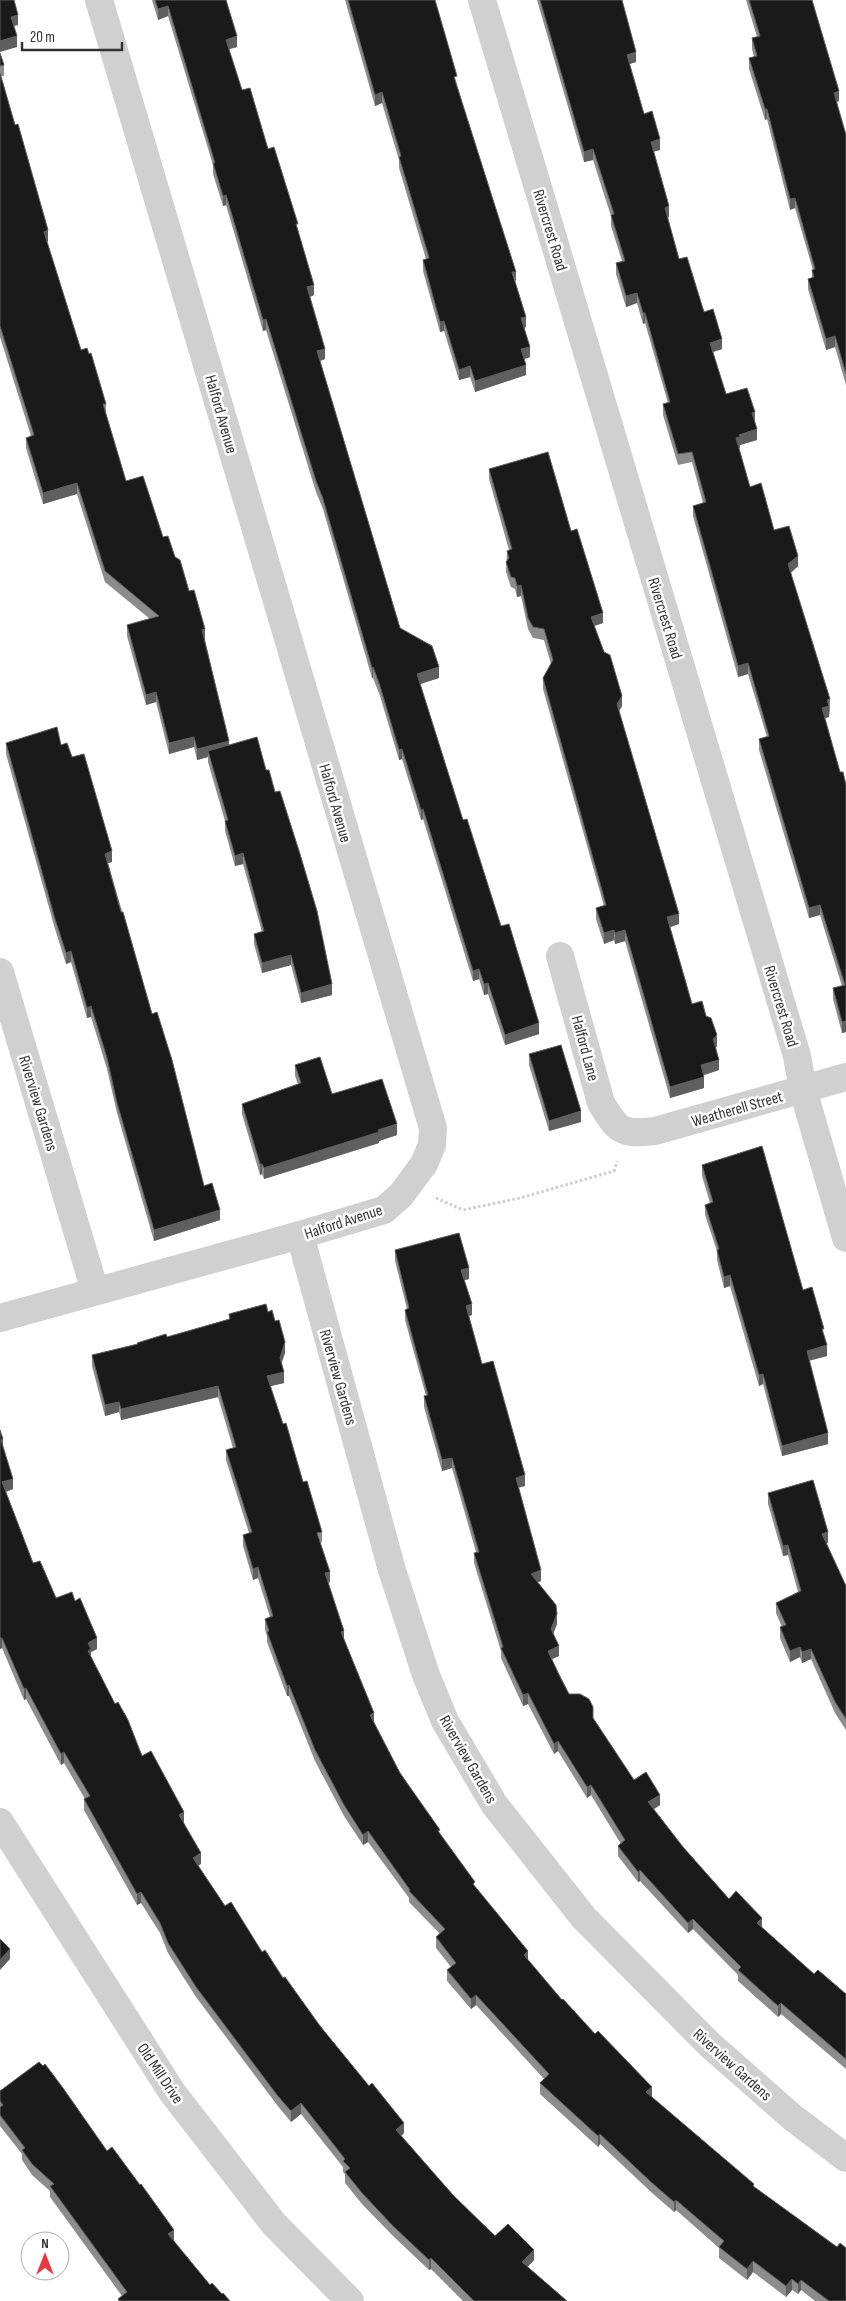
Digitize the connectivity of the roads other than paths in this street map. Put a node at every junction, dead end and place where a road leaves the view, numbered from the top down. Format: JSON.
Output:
{"nodes":[{"id":1,"x":99,"y":0,"type":"edge"},
{"id":2,"x":482,"y":0,"type":"edge"},
{"id":3,"x":560,"y":956,"type":"dead end"},
{"id":4,"x":0,"y":972,"type":"edge"},
{"id":5,"x":846,"y":1077,"type":"edge"},
{"id":6,"x":803,"y":1090,"type":"junction"},
{"id":7,"x":626,"y":1132,"type":"joint"},
{"id":8,"x":300,"y":1235,"type":"junction"},
{"id":9,"x":846,"y":1238,"type":"edge"},
{"id":10,"x":95,"y":1291,"type":"junction"},
{"id":11,"x":0,"y":1318,"type":"edge"},
{"id":12,"x":0,"y":1822,"type":"edge"},
{"id":13,"x":846,"y":2158,"type":"edge"},
{"id":14,"x":350,"y":2301,"type":"edge"}],
"edges":[{"from":1,"to":8,"type":"street","name":"Halford Avenue"},
{"from":2,"to":6,"type":"street","name":"Rivercrest Road"},
{"from":3,"to":7,"type":"street","name":"Halford Lane"},
{"from":4,"to":10,"type":"street","name":"Riverview Gardens"},
{"from":5,"to":6,"type":"street","name":"Weatherell Street"},
{"from":6,"to":7,"type":"street","name":"Weatherell Street"},
{"from":6,"to":9,"type":"street","name":"Rivercrest Road"},
{"from":8,"to":10,"type":"street","name":"Halford Avenue"},
{"from":8,"to":13,"type":"street","name":"Riverview Gardens"},
{"from":10,"to":11,"type":"street","name":"Halford Avenue"},
{"from":12,"to":14,"type":"street","name":"Old Mill Drive"}]}
